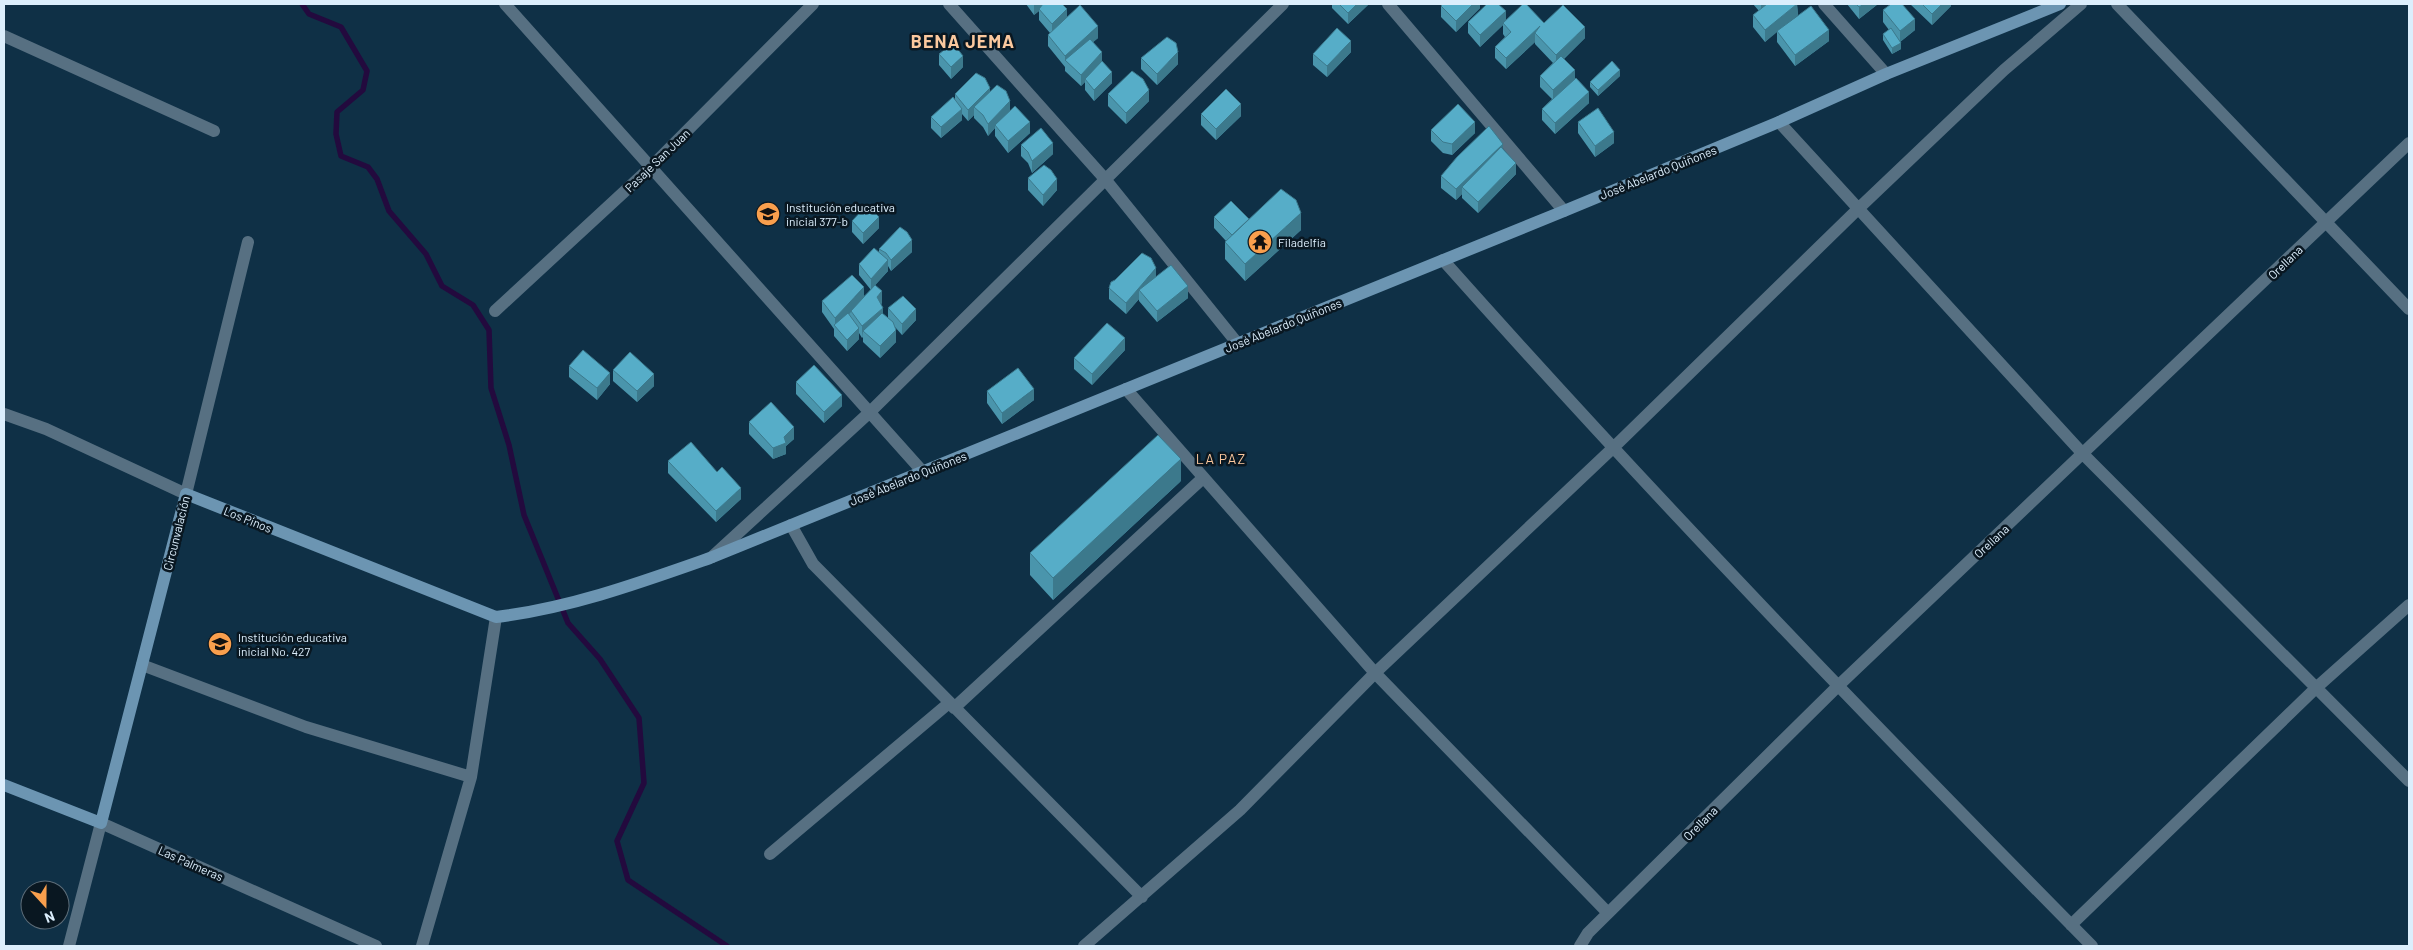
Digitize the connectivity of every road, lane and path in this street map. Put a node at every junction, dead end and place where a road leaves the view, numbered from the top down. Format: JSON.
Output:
{"nodes":[{"id":1,"x":505,"y":4,"type":"edge"},
{"id":2,"x":814,"y":4,"type":"edge"},
{"id":3,"x":949,"y":4,"type":"edge"},
{"id":4,"x":1283,"y":4,"type":"edge"},
{"id":5,"x":1388,"y":4,"type":"edge"},
{"id":6,"x":1824,"y":4,"type":"edge"},
{"id":7,"x":2060,"y":4,"type":"edge"},
{"id":8,"x":2081,"y":4,"type":"edge"},
{"id":9,"x":2116,"y":4,"type":"edge"},
{"id":10,"x":4,"y":36,"type":"edge"},
{"id":11,"x":1886,"y":74,"type":"junction"},
{"id":12,"x":1779,"y":122,"type":"junction"},
{"id":13,"x":214,"y":131,"type":"dead end"},
{"id":14,"x":2409,"y":143,"type":"edge"},
{"id":15,"x":651,"y":167,"type":"junction"},
{"id":16,"x":1106,"y":179,"type":"junction"},
{"id":17,"x":1858,"y":209,"type":"junction"},
{"id":18,"x":1564,"y":211,"type":"junction"},
{"id":19,"x":2327,"y":222,"type":"junction"},
{"id":20,"x":248,"y":242,"type":"dead end"},
{"id":21,"x":1443,"y":260,"type":"junction"},
{"id":22,"x":2409,"y":309,"type":"edge"},
{"id":23,"x":496,"y":311,"type":"dead end"},
{"id":24,"x":1238,"y":344,"type":"junction"},
{"id":25,"x":1126,"y":389,"type":"junction"},
{"id":26,"x":870,"y":412,"type":"junction"},
{"id":27,"x":4,"y":414,"type":"edge"},
{"id":28,"x":1614,"y":447,"type":"junction"},
{"id":29,"x":2083,"y":454,"type":"junction"},
{"id":30,"x":923,"y":472,"type":"junction"},
{"id":31,"x":1203,"y":478,"type":"junction"},
{"id":32,"x":186,"y":494,"type":"junction"},
{"id":33,"x":791,"y":525,"type":"junction"},
{"id":34,"x":710,"y":558,"type":"junction"},
{"id":35,"x":2409,"y":605,"type":"edge"},
{"id":36,"x":496,"y":617,"type":"junction"},
{"id":37,"x":142,"y":665,"type":"junction"},
{"id":38,"x":1375,"y":674,"type":"junction"},
{"id":39,"x":1838,"y":686,"type":"junction"},
{"id":40,"x":2318,"y":687,"type":"junction"},
{"id":41,"x":951,"y":706,"type":"junction"},
{"id":42,"x":471,"y":777,"type":"junction"},
{"id":43,"x":2409,"y":781,"type":"edge"},
{"id":44,"x":4,"y":784,"type":"edge"},
{"id":45,"x":101,"y":823,"type":"junction"},
{"id":46,"x":770,"y":854,"type":"dead end"},
{"id":47,"x":1142,"y":897,"type":"junction"},
{"id":48,"x":1608,"y":913,"type":"junction"},
{"id":49,"x":2071,"y":926,"type":"junction"},
{"id":50,"x":69,"y":946,"type":"edge"},
{"id":51,"x":376,"y":946,"type":"edge"},
{"id":52,"x":422,"y":946,"type":"edge"},
{"id":53,"x":1084,"y":946,"type":"edge"},
{"id":54,"x":1580,"y":946,"type":"edge"},
{"id":55,"x":2092,"y":946,"type":"edge"}],
"edges":[{"from":1,"to":15,"type":"street"},
{"from":2,"to":15,"type":"street","name":"Pasaje San Juan"},
{"from":3,"to":16,"type":"street"},
{"from":4,"to":16,"type":"street"},
{"from":5,"to":18,"type":"street"},
{"from":6,"to":11,"type":"street"},
{"from":7,"to":11,"type":"street","name":"José Abelardo Quiñones"},
{"from":8,"to":17,"type":"street"},
{"from":9,"to":19,"type":"street"},
{"from":10,"to":13,"type":"street"},
{"from":11,"to":12,"type":"street","name":"José Abelardo Quiñones"},
{"from":12,"to":17,"type":"street"},
{"from":12,"to":18,"type":"street","name":"José Abelardo Quiñones"},
{"from":14,"to":19,"type":"street","name":"Orellana"},
{"from":15,"to":23,"type":"street","name":"Pasaje San Juan"},
{"from":15,"to":26,"type":"street"},
{"from":16,"to":24,"type":"street"},
{"from":16,"to":26,"type":"street"},
{"from":17,"to":28,"type":"street"},
{"from":17,"to":29,"type":"street"},
{"from":18,"to":21,"type":"street","name":"José Abelardo Quiñones"},
{"from":19,"to":22,"type":"street"},
{"from":19,"to":29,"type":"street","name":"Orellana"},
{"from":20,"to":32,"type":"street","name":"Circunvalación"},
{"from":21,"to":24,"type":"street","name":"José Abelardo Quiñones"},
{"from":21,"to":28,"type":"street"},
{"from":24,"to":25,"type":"street","name":"José Abelardo Quiñones"},
{"from":25,"to":30,"type":"street","name":"José Abelardo Quiñones"},
{"from":25,"to":31,"type":"street"},
{"from":26,"to":30,"type":"street"},
{"from":26,"to":34,"type":"street"},
{"from":27,"to":32,"type":"street","name":"Los Pinos"},
{"from":28,"to":38,"type":"street"},
{"from":28,"to":39,"type":"street"},
{"from":29,"to":39,"type":"street","name":"Orellana"},
{"from":29,"to":40,"type":"street"},
{"from":30,"to":33,"type":"street","name":"José Abelardo Quiñones"},
{"from":31,"to":38,"type":"street"},
{"from":31,"to":41,"type":"street"},
{"from":32,"to":36,"type":"street","name":"Los Pinos"},
{"from":32,"to":37,"type":"street","name":"Circunvalación"},
{"from":33,"to":34,"type":"street","name":"José Abelardo Quiñones"},
{"from":33,"to":41,"type":"street"},
{"from":34,"to":36,"type":"street","name":"José Abelardo Quiñones"},
{"from":35,"to":40,"type":"street"},
{"from":36,"to":42,"type":"street"},
{"from":37,"to":42,"type":"street"},
{"from":37,"to":45,"type":"street","name":"Circunvalación"},
{"from":38,"to":47,"type":"street"},
{"from":38,"to":48,"type":"street"},
{"from":39,"to":48,"type":"street","name":"Orellana"},
{"from":39,"to":49,"type":"street"},
{"from":40,"to":43,"type":"street"},
{"from":40,"to":49,"type":"street"},
{"from":41,"to":46,"type":"street"},
{"from":41,"to":47,"type":"street"},
{"from":42,"to":52,"type":"street"},
{"from":44,"to":45,"type":"street","name":"Las Palmeras"},
{"from":45,"to":50,"type":"street"},
{"from":45,"to":51,"type":"street","name":"Las Palmeras"},
{"from":47,"to":53,"type":"street"},
{"from":48,"to":54,"type":"street","name":"Orellana"},
{"from":49,"to":55,"type":"street"}]}
